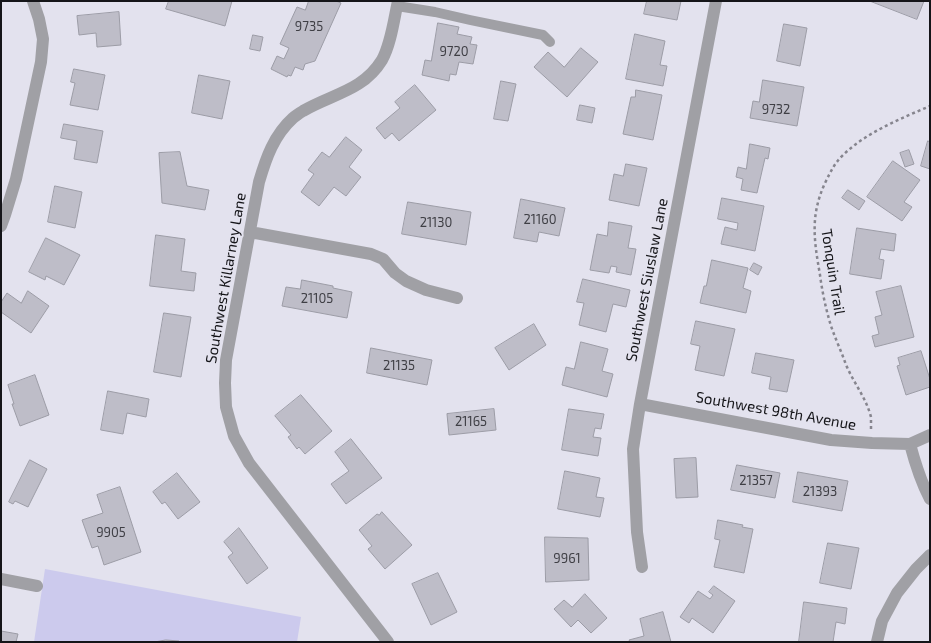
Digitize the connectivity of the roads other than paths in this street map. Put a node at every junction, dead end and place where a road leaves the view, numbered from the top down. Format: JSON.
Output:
{"nodes":[{"id":1,"x":33,"y":1,"type":"edge"},
{"id":2,"x":716,"y":1,"type":"edge"},
{"id":3,"x":397,"y":4,"type":"edge"},
{"id":4,"x":550,"y":42,"type":"dead end"},
{"id":5,"x":1,"y":226,"type":"edge"},
{"id":6,"x":250,"y":232,"type":"junction"},
{"id":7,"x":457,"y":298,"type":"dead end"},
{"id":8,"x":640,"y":404,"type":"junction"},
{"id":9,"x":930,"y":435,"type":"edge"},
{"id":10,"x":910,"y":444,"type":"junction"},
{"id":11,"x":930,"y":499,"type":"edge"},
{"id":12,"x":930,"y":555,"type":"edge"},
{"id":13,"x":642,"y":567,"type":"dead end"},
{"id":14,"x":1,"y":579,"type":"edge"},
{"id":15,"x":37,"y":586,"type":"dead end"},
{"id":16,"x":388,"y":642,"type":"edge"},
{"id":17,"x":878,"y":642,"type":"edge"}],
"edges":[{"from":1,"to":5,"type":"street"},
{"from":2,"to":8,"type":"street","name":"Southwest Siuslaw Lane"},
{"from":3,"to":4,"type":"lane"},
{"from":3,"to":6,"type":"street","name":"Southwest Killarney Lane"},
{"from":6,"to":7,"type":"street"},
{"from":6,"to":16,"type":"street","name":"Southwest Killarney Lane"},
{"from":8,"to":10,"type":"street","name":"Southwest 98th Avenue"},
{"from":8,"to":13,"type":"street","name":"Southwest Siuslaw Lane"},
{"from":9,"to":10,"type":"street","name":"Southwest 98th Avenue"},
{"from":10,"to":11,"type":"street"},
{"from":12,"to":17,"type":"street"},
{"from":14,"to":15,"type":"street"}]}
